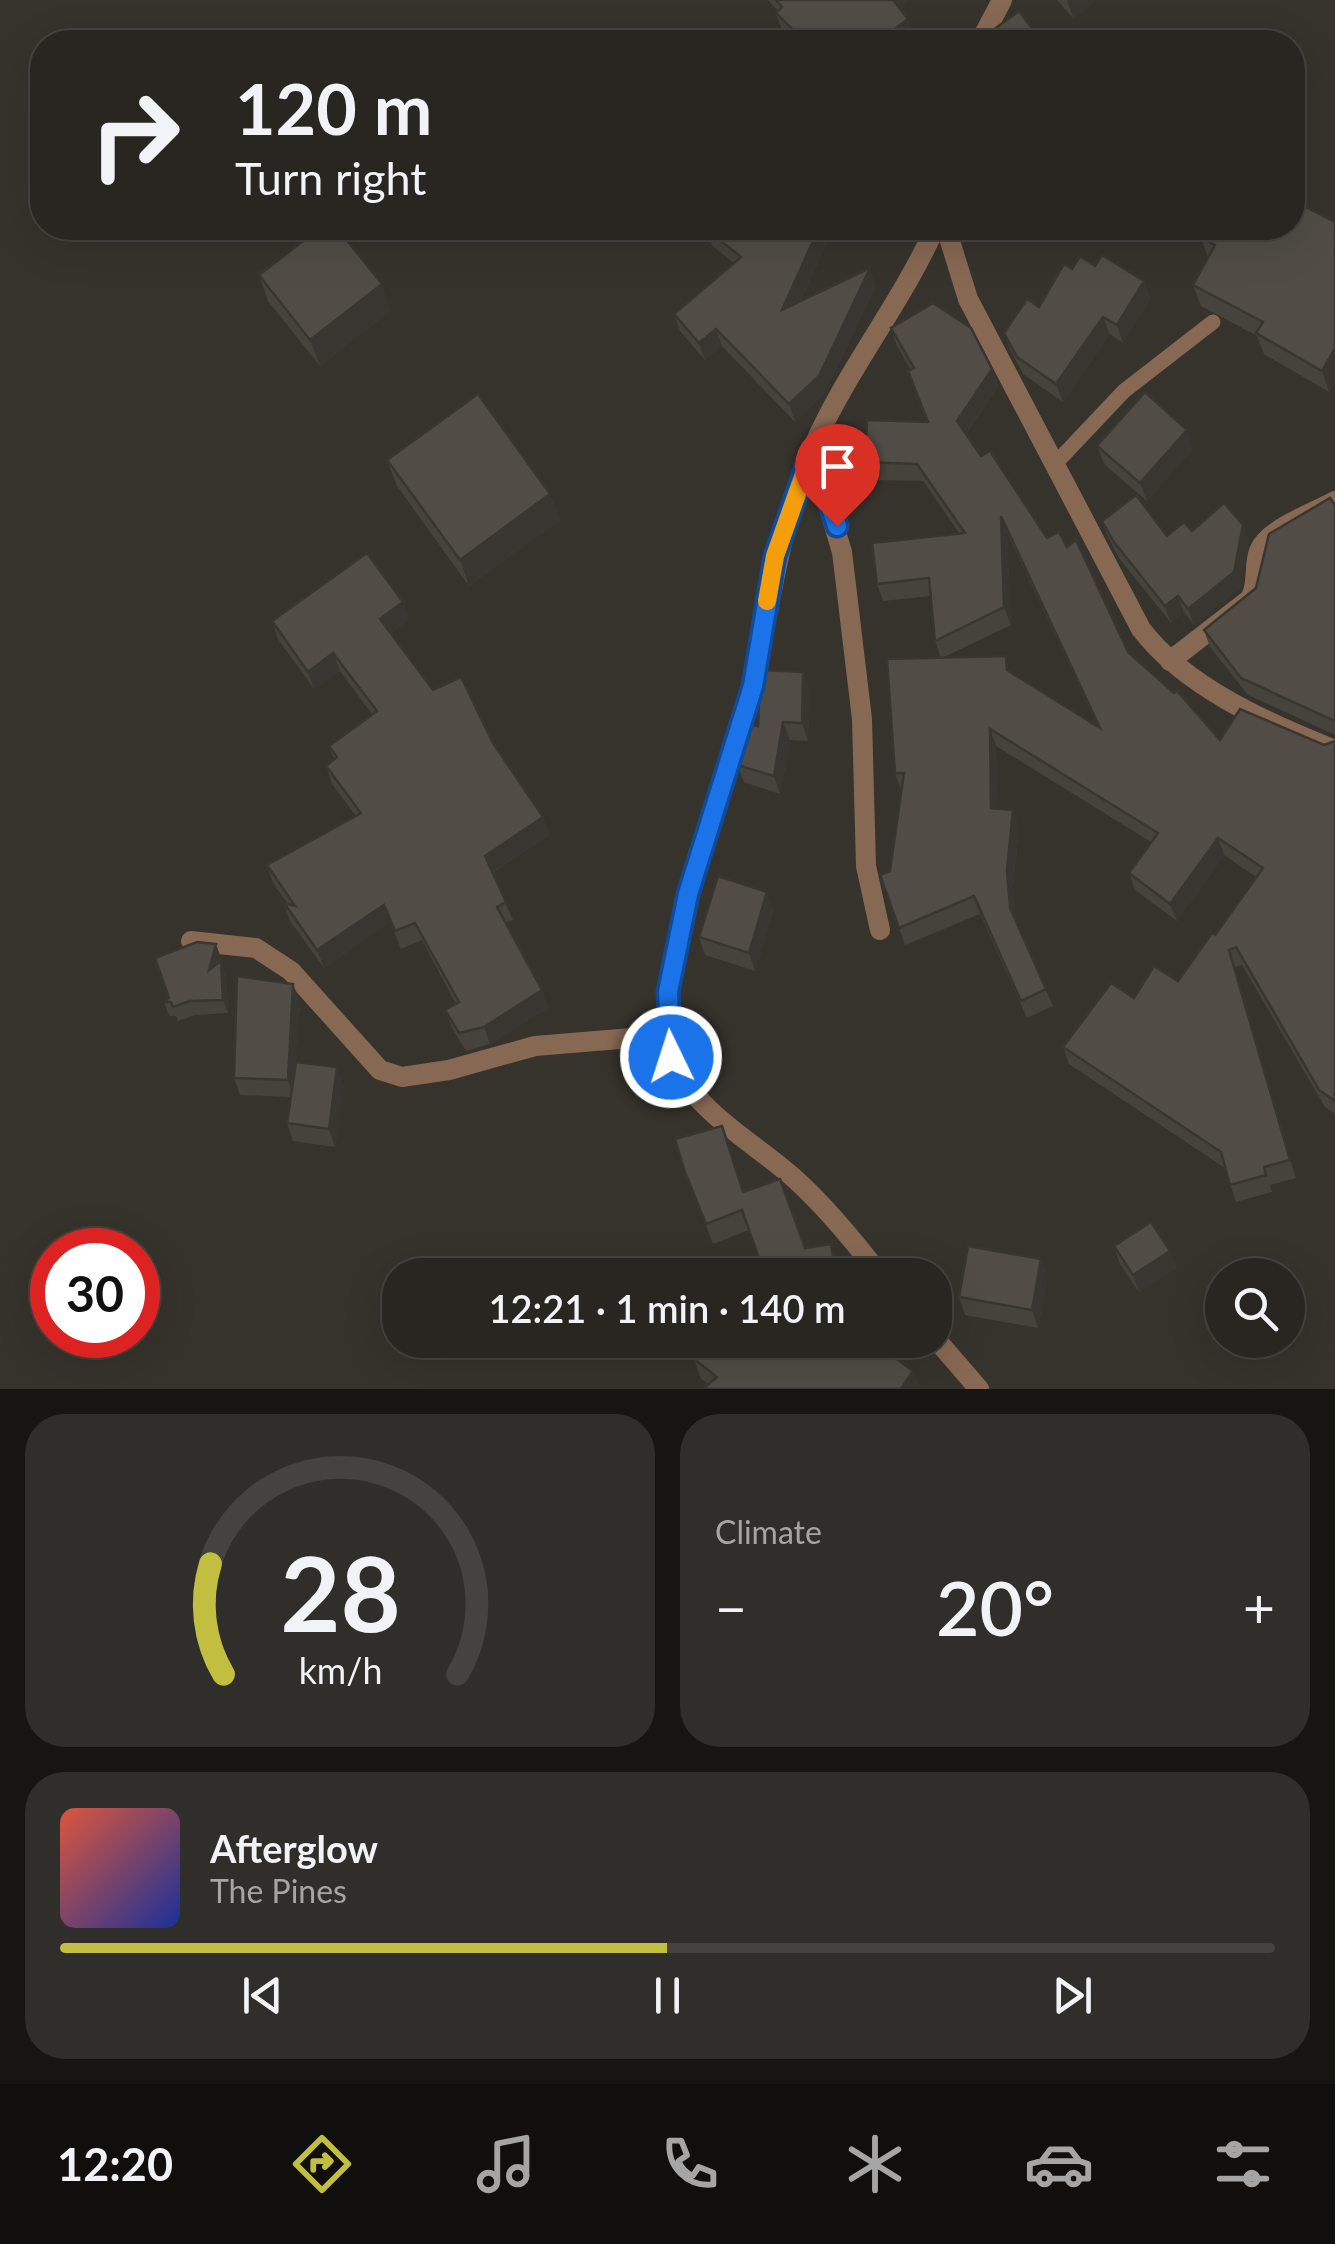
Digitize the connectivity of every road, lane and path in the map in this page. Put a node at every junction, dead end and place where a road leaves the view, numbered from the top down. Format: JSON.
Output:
{"nodes":[{"id":1,"x":1002,"y":0,"type":"edge"},
{"id":2,"x":986,"y":30,"type":"edge"},
{"id":3,"x":930,"y":240,"type":"edge"},
{"id":4,"x":950,"y":240,"type":"edge"},
{"id":5,"x":1213,"y":322,"type":"dead end"},
{"id":6,"x":812,"y":450,"type":"junction"},
{"id":7,"x":1056,"y":464,"type":"junction"},
{"id":8,"x":1335,"y":501,"type":"edge"},
{"id":9,"x":1170,"y":661,"type":"junction"},
{"id":10,"x":1335,"y":750,"type":"edge"},
{"id":11,"x":880,"y":930,"type":"dead end"},
{"id":12,"x":192,"y":941,"type":"edge"},
{"id":13,"x":668,"y":1035,"type":"junction"},
{"id":14,"x":867,"y":1258,"type":"edge"},
{"id":15,"x":952,"y":1358,"type":"edge"},
{"id":16,"x":979,"y":1389,"type":"edge"}],
"edges":[{"from":1,"to":2,"type":"street"},
{"from":3,"to":6,"type":"street"},
{"from":4,"to":7,"type":"street"},
{"from":5,"to":7,"type":"lane"},
{"from":6,"to":11,"type":"street"},
{"from":6,"to":13,"type":"street"},
{"from":7,"to":9,"type":"street"},
{"from":8,"to":9,"type":"street"},
{"from":9,"to":10,"type":"street"},
{"from":12,"to":13,"type":"street"},
{"from":13,"to":14,"type":"street"},
{"from":15,"to":16,"type":"street"}]}
